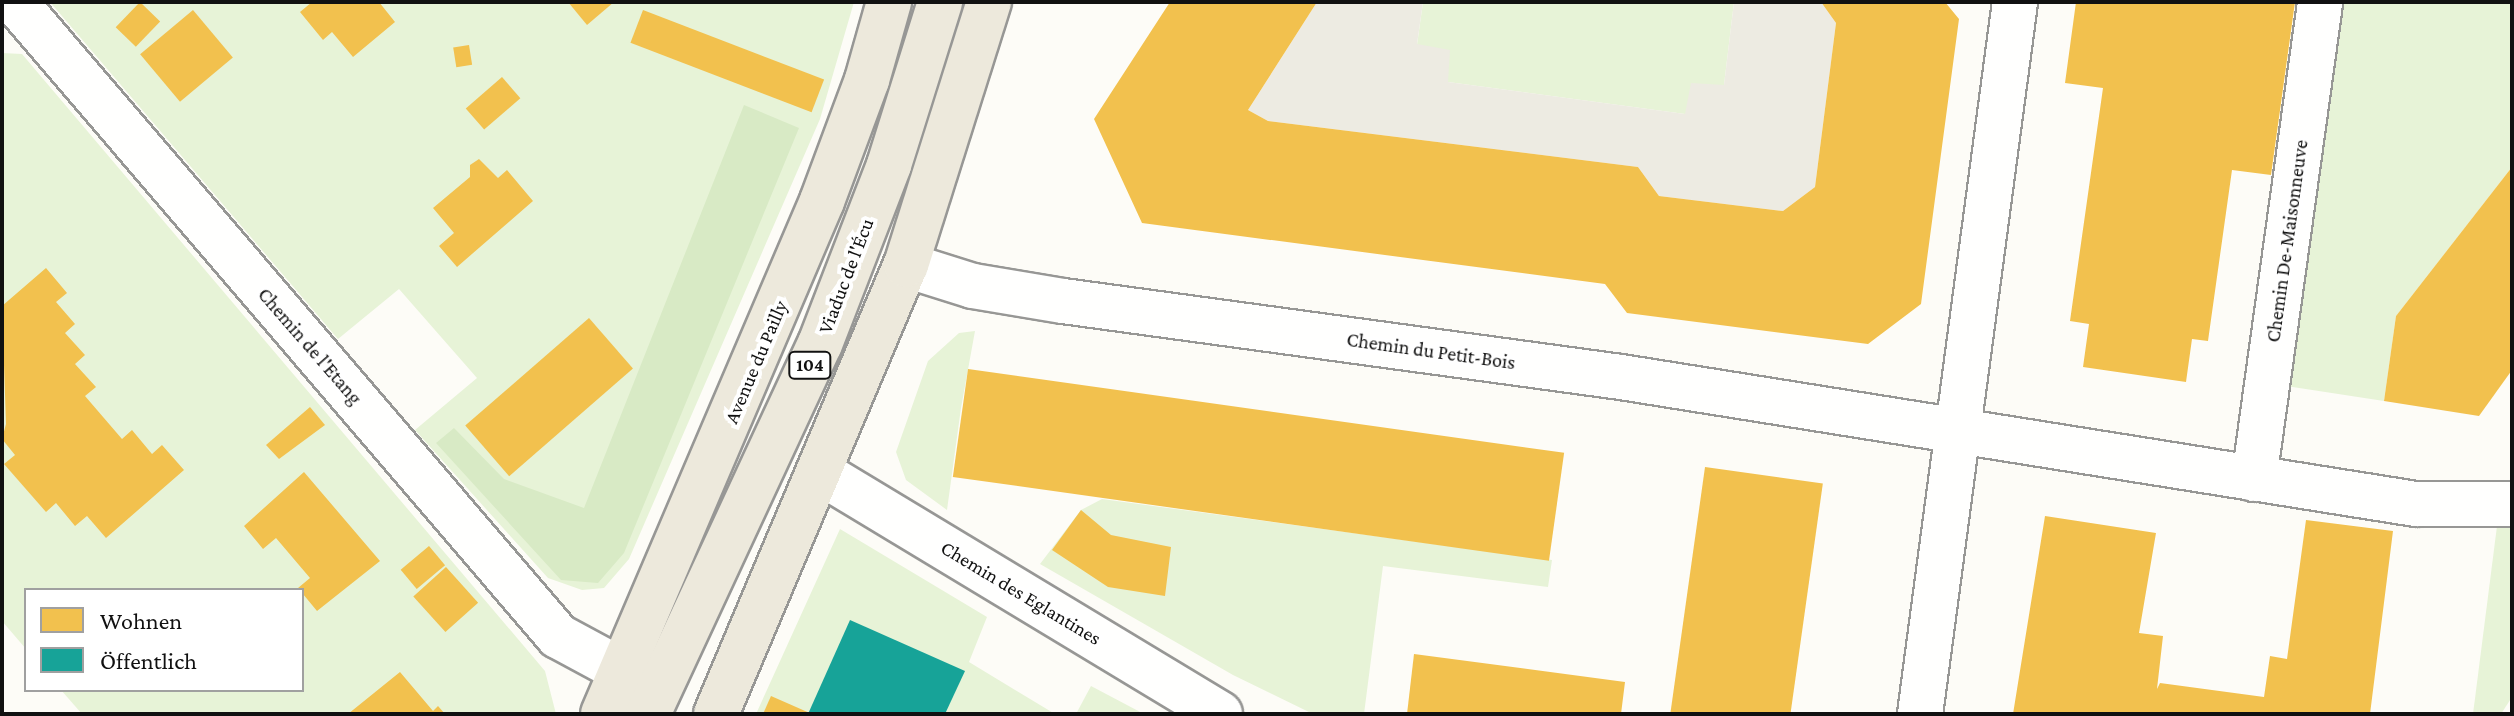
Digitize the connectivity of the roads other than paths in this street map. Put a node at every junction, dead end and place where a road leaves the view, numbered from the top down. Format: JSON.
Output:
{"nodes":[{"id":1,"x":15,"y":2,"type":"edge"},
{"id":2,"x":889,"y":2,"type":"edge"},
{"id":3,"x":940,"y":2,"type":"edge"},
{"id":4,"x":989,"y":2,"type":"edge"},
{"id":5,"x":2015,"y":2,"type":"edge"},
{"id":6,"x":2320,"y":2,"type":"edge"},
{"id":7,"x":906,"y":265,"type":"junction"},
{"id":8,"x":1958,"y":433,"type":"junction"},
{"id":9,"x":821,"y":473,"type":"junction"},
{"id":10,"x":2254,"y":479,"type":"junction"},
{"id":11,"x":2512,"y":504,"type":"edge"},
{"id":12,"x":621,"y":670,"type":"junction"},
{"id":13,"x":603,"y":714,"type":"edge"},
{"id":14,"x":648,"y":714,"type":"edge"},
{"id":15,"x":716,"y":714,"type":"edge"},
{"id":16,"x":1220,"y":714,"type":"edge"},
{"id":17,"x":1920,"y":714,"type":"edge"}],
"edges":[{"from":1,"to":12,"type":"street","name":"Chemin de l'Etang"},
{"from":2,"to":12,"type":"main road","name":"Avenue du Pailly","number":"104"},
{"from":3,"to":14,"type":"main road","name":"Viaduc de l'Écu","number":"104"},
{"from":4,"to":7,"type":"main road","number":"104"},
{"from":5,"to":8,"type":"street"},
{"from":6,"to":10,"type":"street","name":"Chemin De-Maisonneuve"},
{"from":7,"to":8,"type":"street","name":"Chemin du Petit-Bois"},
{"from":7,"to":9,"type":"main road","number":"104"},
{"from":8,"to":10,"type":"street"},
{"from":8,"to":17,"type":"street"},
{"from":9,"to":15,"type":"main road","number":"104"},
{"from":9,"to":16,"type":"street","name":"Chemin des Eglantines"},
{"from":10,"to":11,"type":"street"},
{"from":12,"to":13,"type":"main road","name":"Avenue du Pailly","number":"104"}]}
